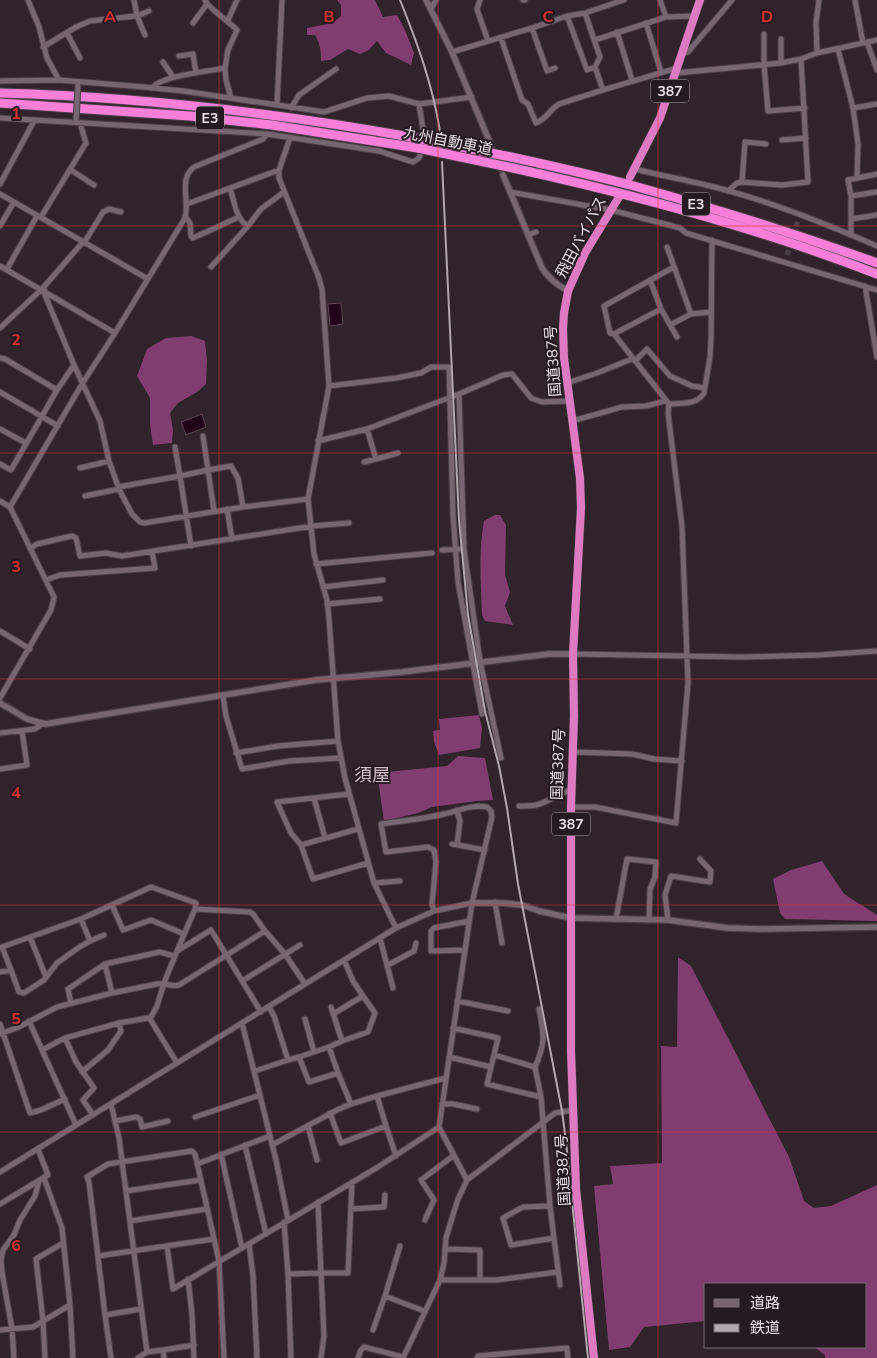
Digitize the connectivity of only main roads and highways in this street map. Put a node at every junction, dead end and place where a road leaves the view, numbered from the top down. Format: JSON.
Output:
{"nodes":[{"id":1,"x":700,"y":0,"type":"edge"},
{"id":2,"x":0,"y":93,"type":"edge"},
{"id":3,"x":0,"y":103,"type":"edge"},
{"id":4,"x":630,"y":177,"type":"dead end"},
{"id":5,"x":619,"y":197,"type":"dead end"},
{"id":6,"x":877,"y":263,"type":"edge"},
{"id":7,"x":877,"y":274,"type":"edge"},
{"id":8,"x":568,"y":291,"type":"joint"},
{"id":9,"x":594,"y":1358,"type":"edge"}],
"edges":[{"from":1,"to":4,"type":"highway","number":"387"},
{"from":2,"to":6,"type":"highway","name":"九州自動車道","number":"E3","bridge":true},
{"from":3,"to":7,"type":"highway","name":"九州自動車道","number":"E3","bridge":true},
{"from":5,"to":8,"type":"highway","name":"飛田バイパス","number":"387"},
{"from":8,"to":9,"type":"highway","name":"国道387号","number":"387"}]}
